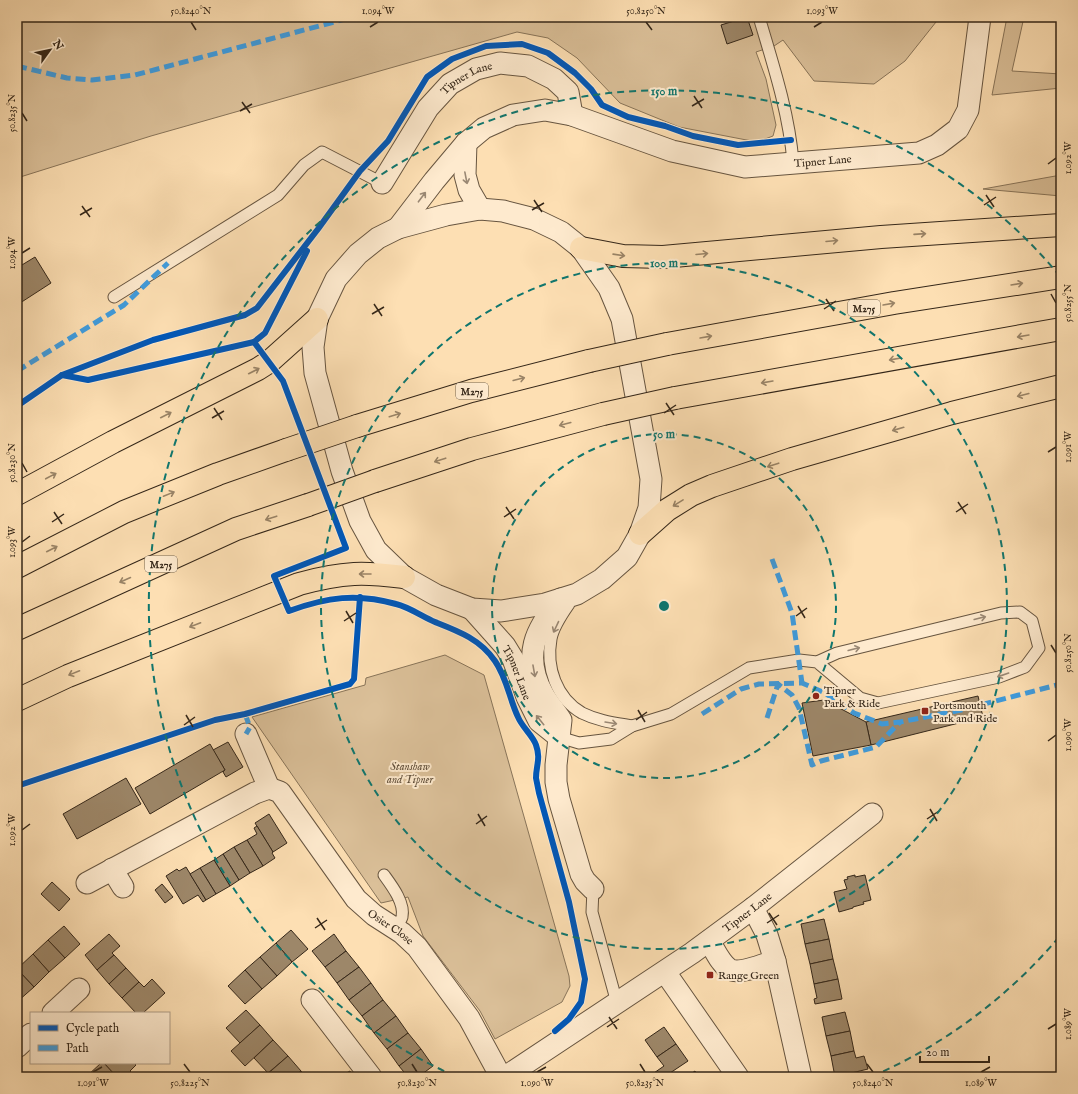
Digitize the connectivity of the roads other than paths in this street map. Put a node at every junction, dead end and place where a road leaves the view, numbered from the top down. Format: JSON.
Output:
{"nodes":[{"id":1,"x":759,"y":17,"type":"edge"},
{"id":2,"x":980,"y":17,"type":"edge"},
{"id":3,"x":572,"y":115,"type":"junction"},
{"id":4,"x":466,"y":143,"type":"junction"},
{"id":5,"x":793,"y":162,"type":"junction"},
{"id":6,"x":382,"y":183,"type":"joint"},
{"id":7,"x":480,"y":210,"type":"junction"},
{"id":8,"x":1061,"y":225,"type":"edge"},
{"id":9,"x":398,"y":228,"type":"junction"},
{"id":10,"x":581,"y":248,"type":"junction"},
{"id":11,"x":1061,"y":277,"type":"edge"},
{"id":12,"x":114,"y":297,"type":"dead end"},
{"id":13,"x":317,"y":319,"type":"junction"},
{"id":14,"x":1061,"y":329,"type":"edge"},
{"id":15,"x":1061,"y":386,"type":"edge"},
{"id":16,"x":17,"y":494,"type":"edge"},
{"id":17,"x":640,"y":534,"type":"junction"},
{"id":18,"x":17,"y":567,"type":"edge"},
{"id":19,"x":404,"y":577,"type":"junction"},
{"id":20,"x":569,"y":596,"type":"junction"},
{"id":21,"x":472,"y":609,"type":"junction"},
{"id":22,"x":17,"y":629,"type":"edge"},
{"id":23,"x":817,"y":662,"type":"junction"},
{"id":24,"x":17,"y":700,"type":"edge"},
{"id":25,"x":632,"y":726,"type":"junction"},
{"id":26,"x":246,"y":734,"type":"dead end"},
{"id":27,"x":559,"y":737,"type":"junction"},
{"id":28,"x":269,"y":788,"type":"junction"},
{"id":29,"x":872,"y":814,"type":"dead end"},
{"id":30,"x":112,"y":869,"type":"junction"},
{"id":31,"x":384,"y":876,"type":"dead end"},
{"id":32,"x":87,"y":883,"type":"dead end"},
{"id":33,"x":123,"y":887,"type":"dead end"},
{"id":34,"x":592,"y":889,"type":"joint"},
{"id":35,"x":753,"y":908,"type":"junction"},
{"id":36,"x":395,"y":928,"type":"junction"},
{"id":37,"x":710,"y":941,"type":"junction"},
{"id":38,"x":775,"y":961,"type":"junction"},
{"id":39,"x":665,"y":972,"type":"junction"},
{"id":40,"x":79,"y":989,"type":"dead end"},
{"id":41,"x":312,"y":1000,"type":"dead end"},
{"id":42,"x":617,"y":1003,"type":"junction"},
{"id":43,"x":62,"y":1010,"type":"edge"},
{"id":44,"x":30,"y":1035,"type":"edge"},
{"id":45,"x":17,"y":1047,"type":"edge"},
{"id":46,"x":371,"y":1077,"type":"edge"},
{"id":47,"x":501,"y":1077,"type":"edge"},
{"id":48,"x":505,"y":1077,"type":"edge"},
{"id":49,"x":738,"y":1077,"type":"edge"},
{"id":50,"x":801,"y":1077,"type":"edge"}],
"edges":[{"from":1,"to":5,"type":"lane"},
{"from":2,"to":5,"type":"street","name":"Tipner Lane"},
{"from":3,"to":4,"type":"street","name":"Tipner Lane"},
{"from":3,"to":5,"type":"street","name":"Tipner Lane"},
{"from":3,"to":6,"type":"street","name":"Tipner Lane"},
{"from":4,"to":7,"type":"street","one_way":true},
{"from":9,"to":4,"type":"street","name":"Tipner Lane","one_way":true},
{"from":6,"to":12,"type":"lane"},
{"from":7,"to":9,"type":"street"},
{"from":7,"to":10,"type":"street"},
{"from":10,"to":8,"type":"highway","one_way":true},
{"from":9,"to":13,"type":"street"},
{"from":10,"to":17,"type":"street"},
{"from":18,"to":11,"type":"highway","number":"M275","one_way":true,"bridge":true},
{"from":16,"to":13,"type":"highway","one_way":true},
{"from":13,"to":19,"type":"street"},
{"from":14,"to":22,"type":"highway","number":"M275","one_way":true,"bridge":true},
{"from":15,"to":17,"type":"highway","one_way":true},
{"from":17,"to":20,"type":"street"},
{"from":19,"to":21,"type":"street"},
{"from":19,"to":24,"type":"highway","one_way":true},
{"from":20,"to":21,"type":"street"},
{"from":20,"to":25,"type":"lane","one_way":true},
{"from":20,"to":27,"type":"street","name":"Tipner Lane","one_way":true},
{"from":27,"to":21,"type":"street","name":"Tipner Lane","one_way":true},
{"from":23,"to":23,"type":"lane","one_way":true},
{"from":23,"to":25,"type":"lane"},
{"from":25,"to":27,"type":"lane"},
{"from":26,"to":28,"type":"street"},
{"from":27,"to":34,"type":"street","name":"Tipner Lane"},
{"from":28,"to":30,"type":"street"},
{"from":28,"to":36,"type":"street","name":"Osier Close"},
{"from":29,"to":35,"type":"street","name":"Tipner Lane"},
{"from":30,"to":32,"type":"street"},
{"from":30,"to":33,"type":"street"},
{"from":31,"to":36,"type":"lane"},
{"from":34,"to":42,"type":"lane","name":"Tipner Lane"},
{"from":35,"to":37,"type":"street","name":"Tipner Lane"},
{"from":35,"to":38,"type":"street"},
{"from":36,"to":47,"type":"street","name":"Osier Close"},
{"from":37,"to":38,"type":"street"},
{"from":37,"to":39,"type":"street","name":"Tipner Lane"},
{"from":38,"to":50,"type":"street"},
{"from":39,"to":42,"type":"street","name":"Tipner Lane"},
{"from":39,"to":49,"type":"street"},
{"from":40,"to":43,"type":"street"},
{"from":41,"to":46,"type":"street"},
{"from":42,"to":48,"type":"street","name":"Tipner Lane"},
{"from":44,"to":45,"type":"street"}]}
